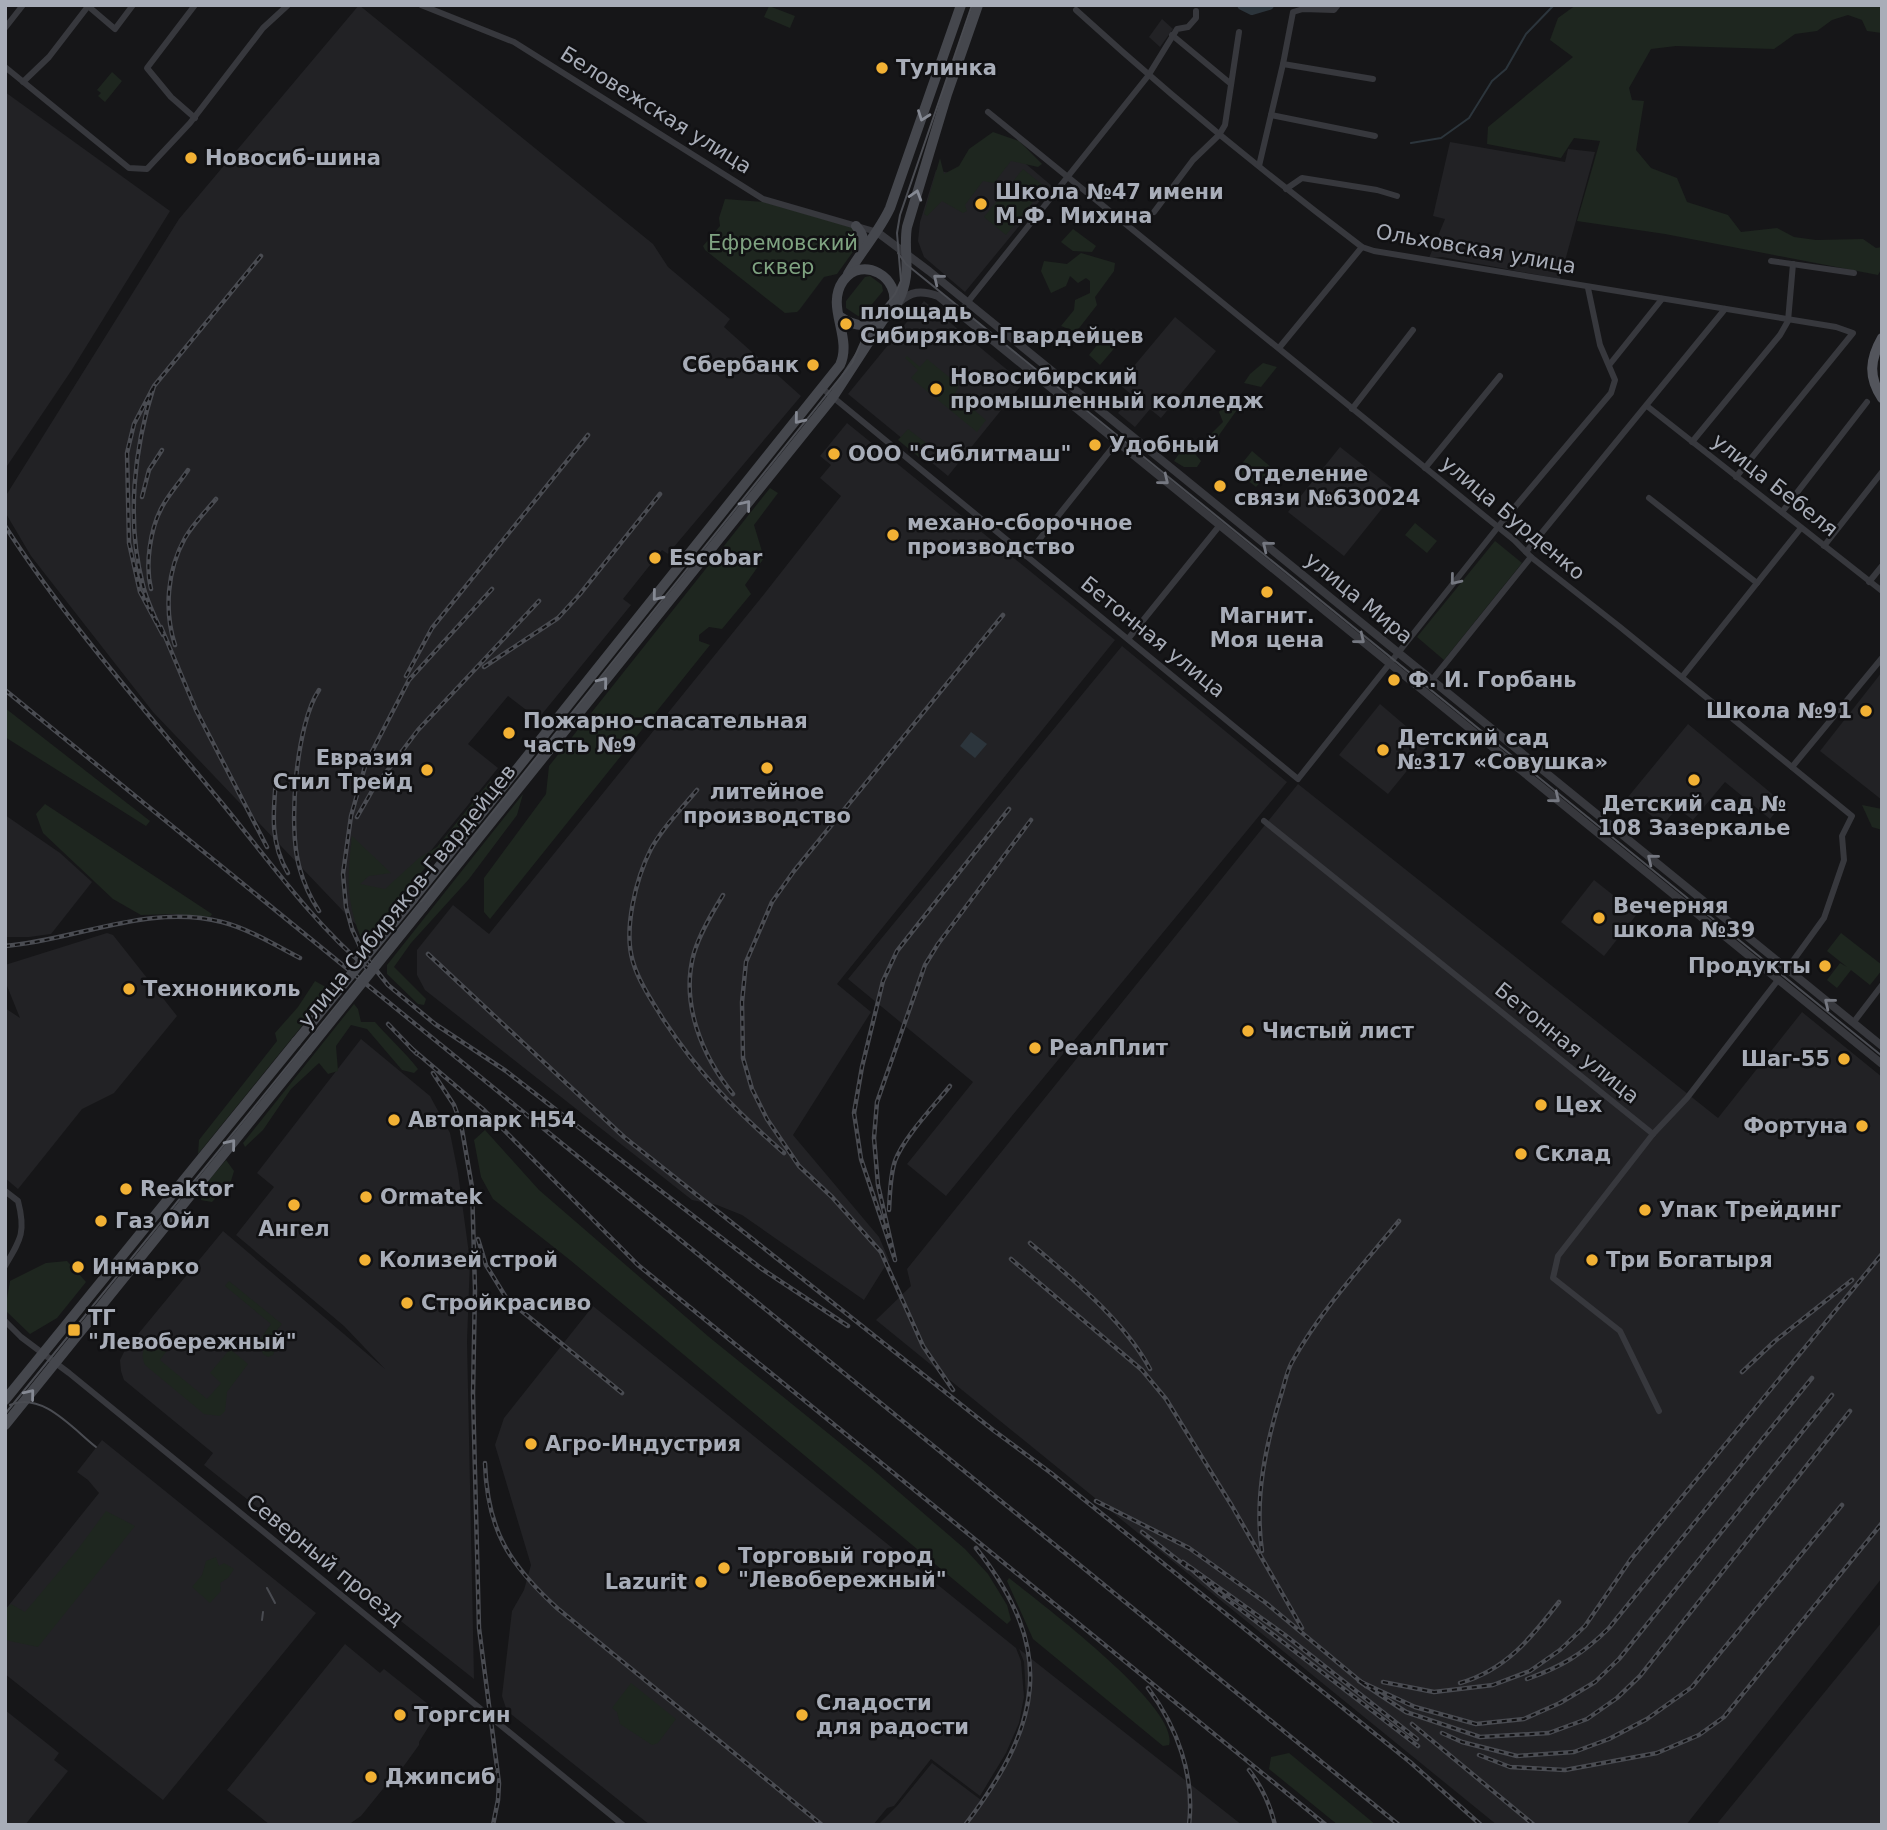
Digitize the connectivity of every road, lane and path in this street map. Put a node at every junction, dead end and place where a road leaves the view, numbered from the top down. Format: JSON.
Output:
{"nodes":[{"id":1,"x":23,"y":5,"type":"edge"},
{"id":2,"x":133,"y":5,"type":"edge"},
{"id":3,"x":195,"y":5,"type":"edge"},
{"id":4,"x":288,"y":5,"type":"edge"},
{"id":5,"x":421,"y":5,"type":"edge"},
{"id":6,"x":961,"y":5,"type":"edge"},
{"id":7,"x":978,"y":5,"type":"edge"},
{"id":8,"x":1338,"y":5,"type":"edge"},
{"id":9,"x":88,"y":6,"type":"edge"},
{"id":10,"x":1076,"y":10,"type":"dead end"},
{"id":11,"x":1196,"y":11,"type":"dead end"},
{"id":12,"x":5,"y":28,"type":"edge"},
{"id":13,"x":1239,"y":32,"type":"dead end"},
{"id":14,"x":1172,"y":35,"type":"junction"},
{"id":15,"x":1283,"y":64,"type":"junction"},
{"id":16,"x":5,"y":67,"type":"edge"},
{"id":17,"x":1148,"y":76,"type":"junction"},
{"id":18,"x":1373,"y":79,"type":"dead end"},
{"id":19,"x":23,"y":82,"type":"junction"},
{"id":20,"x":1231,"y":84,"type":"junction"},
{"id":21,"x":988,"y":112,"type":"dead end"},
{"id":22,"x":1271,"y":115,"type":"junction"},
{"id":23,"x":195,"y":118,"type":"junction"},
{"id":24,"x":1219,"y":135,"type":"junction"},
{"id":25,"x":1375,"y":136,"type":"dead end"},
{"id":26,"x":1259,"y":166,"type":"junction"},
{"id":27,"x":1069,"y":177,"type":"junction"},
{"id":28,"x":1286,"y":190,"type":"junction"},
{"id":29,"x":1397,"y":196,"type":"dead end"},
{"id":30,"x":1154,"y":212,"type":"dead end"},
{"id":31,"x":856,"y":226,"type":"junction"},
{"id":32,"x":877,"y":232,"type":"junction"},
{"id":33,"x":1363,"y":247,"type":"junction"},
{"id":34,"x":860,"y":252,"type":"junction"},
{"id":35,"x":905,"y":252,"type":"junction"},
{"id":36,"x":1771,"y":261,"type":"dead end"},
{"id":37,"x":1793,"y":264,"type":"junction"},
{"id":38,"x":1854,"y":273,"type":"dead end"},
{"id":39,"x":845,"y":278,"type":"junction"},
{"id":40,"x":1588,"y":288,"type":"junction"},
{"id":41,"x":1662,"y":299,"type":"junction"},
{"id":42,"x":968,"y":303,"type":"junction"},
{"id":43,"x":893,"y":307,"type":"junction"},
{"id":44,"x":1726,"y":309,"type":"junction"},
{"id":45,"x":959,"y":313,"type":"junction"},
{"id":46,"x":839,"y":316,"type":"junction"},
{"id":47,"x":883,"y":320,"type":"junction"},
{"id":48,"x":1788,"y":321,"type":"junction"},
{"id":49,"x":1413,"y":330,"type":"dead end"},
{"id":50,"x":1882,"y":338,"type":"edge"},
{"id":51,"x":1279,"y":348,"type":"junction"},
{"id":52,"x":1610,"y":364,"type":"junction"},
{"id":53,"x":1500,"y":376,"type":"dead end"},
{"id":54,"x":823,"y":389,"type":"junction"},
{"id":55,"x":833,"y":397,"type":"junction"},
{"id":56,"x":1882,"y":398,"type":"edge"},
{"id":57,"x":1867,"y":402,"type":"dead end"},
{"id":58,"x":1647,"y":406,"type":"junction"},
{"id":59,"x":1352,"y":409,"type":"junction"},
{"id":60,"x":1117,"y":442,"type":"junction"},
{"id":61,"x":1692,"y":442,"type":"junction"},
{"id":62,"x":1425,"y":468,"type":"junction"},
{"id":63,"x":1882,"y":472,"type":"edge"},
{"id":64,"x":1736,"y":477,"type":"junction"},
{"id":65,"x":1649,"y":498,"type":"dead end"},
{"id":66,"x":1782,"y":512,"type":"junction"},
{"id":67,"x":1220,"y":525,"type":"junction"},
{"id":68,"x":1498,"y":527,"type":"junction"},
{"id":69,"x":1801,"y":528,"type":"junction"},
{"id":70,"x":701,"y":541,"type":"junction"},
{"id":71,"x":1824,"y":546,"type":"junction"},
{"id":72,"x":710,"y":549,"type":"junction"},
{"id":73,"x":1528,"y":554,"type":"junction"},
{"id":74,"x":1026,"y":556,"type":"junction"},
{"id":75,"x":1882,"y":566,"type":"edge"},
{"id":76,"x":1869,"y":582,"type":"junction"},
{"id":77,"x":1757,"y":583,"type":"junction"},
{"id":78,"x":1882,"y":592,"type":"edge"},
{"id":79,"x":1128,"y":639,"type":"junction"},
{"id":80,"x":1397,"y":652,"type":"junction"},
{"id":81,"x":1882,"y":658,"type":"edge"},
{"id":82,"x":1389,"y":663,"type":"junction"},
{"id":83,"x":1682,"y":677,"type":"junction"},
{"id":84,"x":1432,"y":680,"type":"junction"},
{"id":85,"x":1792,"y":767,"type":"junction"},
{"id":86,"x":1264,"y":821,"type":"dead end"},
{"id":87,"x":1787,"y":969,"type":"junction"},
{"id":88,"x":1778,"y":980,"type":"junction"},
{"id":89,"x":1882,"y":985,"type":"edge"},
{"id":90,"x":1853,"y":1023,"type":"junction"},
{"id":91,"x":1845,"y":1034,"type":"junction"},
{"id":92,"x":1882,"y":1046,"type":"edge"},
{"id":93,"x":1882,"y":1064,"type":"edge"},
{"id":94,"x":1653,"y":1134,"type":"junction"},
{"id":95,"x":5,"y":1191,"type":"edge"},
{"id":96,"x":5,"y":1266,"type":"edge"},
{"id":97,"x":5,"y":1321,"type":"edge"},
{"id":98,"x":43,"y":1354,"type":"junction"},
{"id":99,"x":55,"y":1363,"type":"junction"},
{"id":100,"x":5,"y":1400,"type":"edge"},
{"id":101,"x":1659,"y":1411,"type":"dead end"},
{"id":102,"x":5,"y":1425,"type":"edge"},
{"id":103,"x":623,"y":1825,"type":"edge"}],
"edges":[{"from":1,"to":12,"type":"street"},
{"from":2,"to":9,"type":"street"},
{"from":3,"to":23,"type":"street"},
{"from":4,"to":23,"type":"street"},
{"from":5,"to":31,"type":"street","name":"Беловежская улица"},
{"from":6,"to":32,"type":"main road","one_way":true},
{"from":35,"to":7,"type":"main road","one_way":true},
{"from":8,"to":15,"type":"street"},
{"from":9,"to":19,"type":"street"},
{"from":10,"to":17,"type":"street","name":"Ольховская улица"},
{"from":11,"to":14,"type":"street"},
{"from":13,"to":20,"type":"street"},
{"from":14,"to":17,"type":"street"},
{"from":14,"to":20,"type":"street"},
{"from":15,"to":18,"type":"street"},
{"from":15,"to":22,"type":"street"},
{"from":16,"to":19,"type":"street"},
{"from":17,"to":24,"type":"street","name":"Ольховская улица"},
{"from":17,"to":27,"type":"street"},
{"from":19,"to":23,"type":"street"},
{"from":20,"to":24,"type":"street"},
{"from":21,"to":27,"type":"street","name":"улица Бурденко"},
{"from":22,"to":25,"type":"street"},
{"from":22,"to":26,"type":"street"},
{"from":24,"to":26,"type":"street","name":"Ольховская улица"},
{"from":24,"to":30,"type":"street"},
{"from":26,"to":28,"type":"street","name":"Ольховская улица"},
{"from":27,"to":42,"type":"street"},
{"from":27,"to":51,"type":"street","name":"улица Бурденко"},
{"from":28,"to":29,"type":"street"},
{"from":28,"to":33,"type":"street","name":"Ольховская улица"},
{"from":31,"to":32,"type":"street","name":"Беловежская улица"},
{"from":31,"to":34,"type":"main road"},
{"from":32,"to":34,"type":"main road"},
{"from":32,"to":35,"type":"street","name":"улица Мира"},
{"from":33,"to":40,"type":"street","name":"Ольховская улица"},
{"from":33,"to":51,"type":"street"},
{"from":34,"to":39,"type":"main road"},
{"from":42,"to":35,"type":"street","name":"улица Мира","one_way":true},
{"from":35,"to":43,"type":"main road"},
{"from":36,"to":37,"type":"street"},
{"from":37,"to":38,"type":"street"},
{"from":37,"to":48,"type":"street"},
{"from":39,"to":43,"type":"main road"},
{"from":39,"to":46,"type":"main road"},
{"from":40,"to":41,"type":"street","name":"Ольховская улица"},
{"from":40,"to":52,"type":"street"},
{"from":41,"to":44,"type":"street","name":"Ольховская улица"},
{"from":41,"to":52,"type":"street"},
{"from":42,"to":45,"type":"street"},
{"from":80,"to":42,"type":"street","name":"улица Мира","one_way":true},
{"from":43,"to":45,"type":"street"},
{"from":43,"to":47,"type":"main road"},
{"from":44,"to":48,"type":"street","name":"Ольховская улица"},
{"from":44,"to":58,"type":"street"},
{"from":45,"to":60,"type":"street","name":"улица Мира"},
{"from":46,"to":47,"type":"main road"},
{"from":46,"to":54,"type":"main road","name":"улица Сибиряков-Гвардейцев"},
{"from":47,"to":55,"type":"main road","name":"улица Сибиряков-Гвардейцев"},
{"from":48,"to":61,"type":"street"},
{"from":48,"to":64,"type":"street","name":"Ольховская улица"},
{"from":49,"to":59,"type":"street"},
{"from":50,"to":56,"type":"main road"},
{"from":51,"to":59,"type":"street","name":"улица Бурденко"},
{"from":52,"to":68,"type":"street"},
{"from":53,"to":62,"type":"street"},
{"from":54,"to":55,"type":"street","name":"Бетонная улица"},
{"from":54,"to":70,"type":"main road","name":"улица Сибиряков-Гвардейцев","one_way":true},
{"from":72,"to":55,"type":"main road","name":"улица Сибиряков-Гвардейцев","one_way":true},
{"from":55,"to":74,"type":"street","name":"Бетонная улица"},
{"from":57,"to":66,"type":"street"},
{"from":58,"to":61,"type":"street","name":"улица Бебеля"},
{"from":58,"to":73,"type":"street"},
{"from":59,"to":62,"type":"street","name":"улица Бурденко"},
{"from":60,"to":67,"type":"street","name":"улица Мира","one_way":true},
{"from":60,"to":74,"type":"street"},
{"from":61,"to":64,"type":"street","name":"улица Бебеля"},
{"from":62,"to":68,"type":"street","name":"улица Бурденко"},
{"from":63,"to":71,"type":"street"},
{"from":64,"to":66,"type":"street","name":"улица Бебеля"},
{"from":65,"to":77,"type":"street"},
{"from":66,"to":69,"type":"street","name":"улица Бебеля"},
{"from":67,"to":79,"type":"street"},
{"from":67,"to":82,"type":"street","name":"улица Мира","one_way":true},
{"from":68,"to":73,"type":"street","name":"улица Бурденко"},
{"from":68,"to":80,"type":"street","one_way":true},
{"from":69,"to":71,"type":"street","name":"улица Бебеля"},
{"from":69,"to":77,"type":"street"},
{"from":70,"to":72,"type":"main road"},
{"from":70,"to":98,"type":"main road","name":"улица Сибиряков-Гвардейцев","one_way":true,"bridge":true},
{"from":71,"to":76,"type":"street","name":"улица Бебеля"},
{"from":99,"to":72,"type":"main road","name":"улица Сибиряков-Гвардейцев","one_way":true,"bridge":true},
{"from":73,"to":83,"type":"street","name":"улица Бурденко"},
{"from":73,"to":84,"type":"street"},
{"from":74,"to":79,"type":"street","name":"Бетонная улица"},
{"from":75,"to":76,"type":"street"},
{"from":76,"to":78,"type":"street","name":"улица Бебеля"},
{"from":77,"to":83,"type":"street"},
{"from":79,"to":82,"type":"street","name":"Бетонная улица"},
{"from":80,"to":82,"type":"street"},
{"from":80,"to":84,"type":"street","name":"улица Мира"},
{"from":81,"to":85,"type":"street"},
{"from":82,"to":88,"type":"street","name":"улица Мира","one_way":true},
{"from":83,"to":85,"type":"street","name":"улица Бурденко"},
{"from":87,"to":84,"type":"street","name":"улица Мира","one_way":true},
{"from":85,"to":87,"type":"street","name":"улица Бурденко"},
{"from":86,"to":94,"type":"street","name":"Бетонная улица"},
{"from":87,"to":88,"type":"street"},
{"from":90,"to":87,"type":"street","name":"улица Мира","one_way":true},
{"from":88,"to":91,"type":"street","name":"улица Мира"},
{"from":88,"to":94,"type":"street"},
{"from":89,"to":90,"type":"street"},
{"from":90,"to":91,"type":"street"},
{"from":90,"to":92,"type":"street","name":"улица Мира"},
{"from":91,"to":93,"type":"street","name":"улица Мира"},
{"from":94,"to":101,"type":"street"},
{"from":95,"to":96,"type":"street"},
{"from":97,"to":98,"type":"street","name":"Северный проезд"},
{"from":98,"to":99,"type":"street","name":"Северный проезд"},
{"from":98,"to":100,"type":"main road","name":"улица Сибиряков-Гвардейцев"},
{"from":102,"to":99,"type":"main road","name":"улица Сибиряков-Гвардейцев","one_way":true},
{"from":99,"to":103,"type":"street","name":"Северный проезд"}]}
